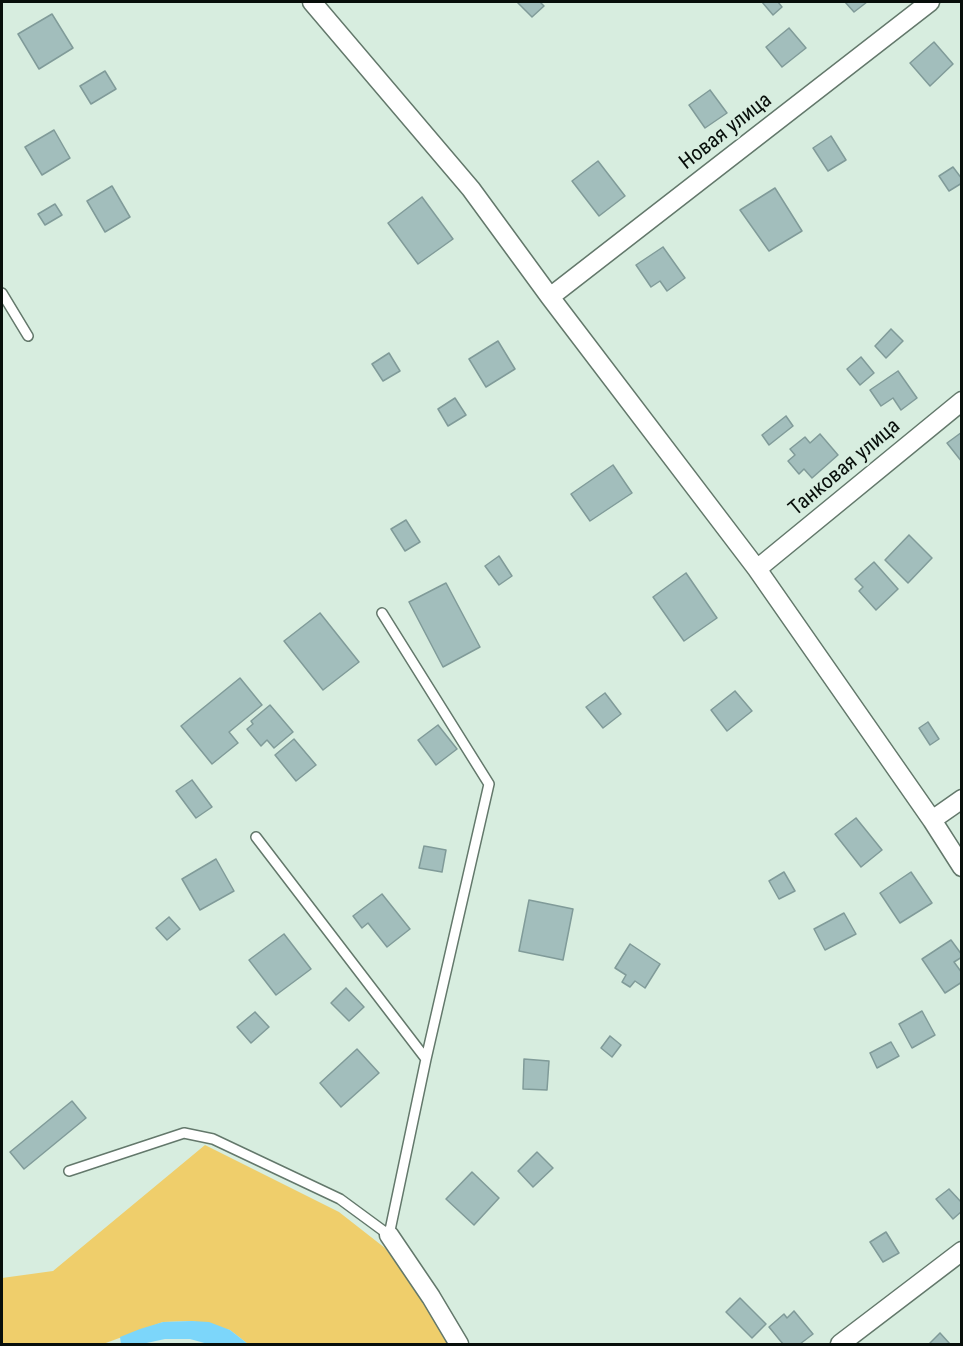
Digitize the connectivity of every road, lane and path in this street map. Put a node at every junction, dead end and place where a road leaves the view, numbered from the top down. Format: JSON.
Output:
{"nodes":[{"id":1,"x":312,"y":2,"type":"edge"},
{"id":2,"x":930,"y":2,"type":"edge"},
{"id":3,"x":2,"y":293,"type":"edge"},
{"id":4,"x":550,"y":297,"type":"junction"},
{"id":5,"x":28,"y":336,"type":"dead end"},
{"id":6,"x":962,"y":400,"type":"edge"},
{"id":7,"x":757,"y":569,"type":"junction"},
{"id":8,"x":382,"y":613,"type":"dead end"},
{"id":9,"x":962,"y":799,"type":"edge"},
{"id":10,"x":932,"y":820,"type":"junction"},
{"id":11,"x":256,"y":837,"type":"dead end"},
{"id":12,"x":962,"y":867,"type":"edge"},
{"id":13,"x":426,"y":1059,"type":"junction"},
{"id":14,"x":69,"y":1171,"type":"dead end"},
{"id":15,"x":389,"y":1235,"type":"junction"},
{"id":16,"x":962,"y":1251,"type":"edge"},
{"id":17,"x":459,"y":1344,"type":"edge"},
{"id":18,"x":840,"y":1344,"type":"edge"}],
"edges":[{"from":1,"to":4,"type":"street"},
{"from":2,"to":4,"type":"street","name":"Новая улица"},
{"from":3,"to":5,"type":"lane"},
{"from":4,"to":7,"type":"street"},
{"from":6,"to":7,"type":"street","name":"Танковая улица"},
{"from":7,"to":10,"type":"street"},
{"from":8,"to":13,"type":"lane"},
{"from":9,"to":10,"type":"street"},
{"from":10,"to":12,"type":"street"},
{"from":11,"to":13,"type":"lane"},
{"from":13,"to":15,"type":"lane"},
{"from":14,"to":15,"type":"lane"},
{"from":15,"to":17,"type":"street"},
{"from":16,"to":18,"type":"street"}]}
